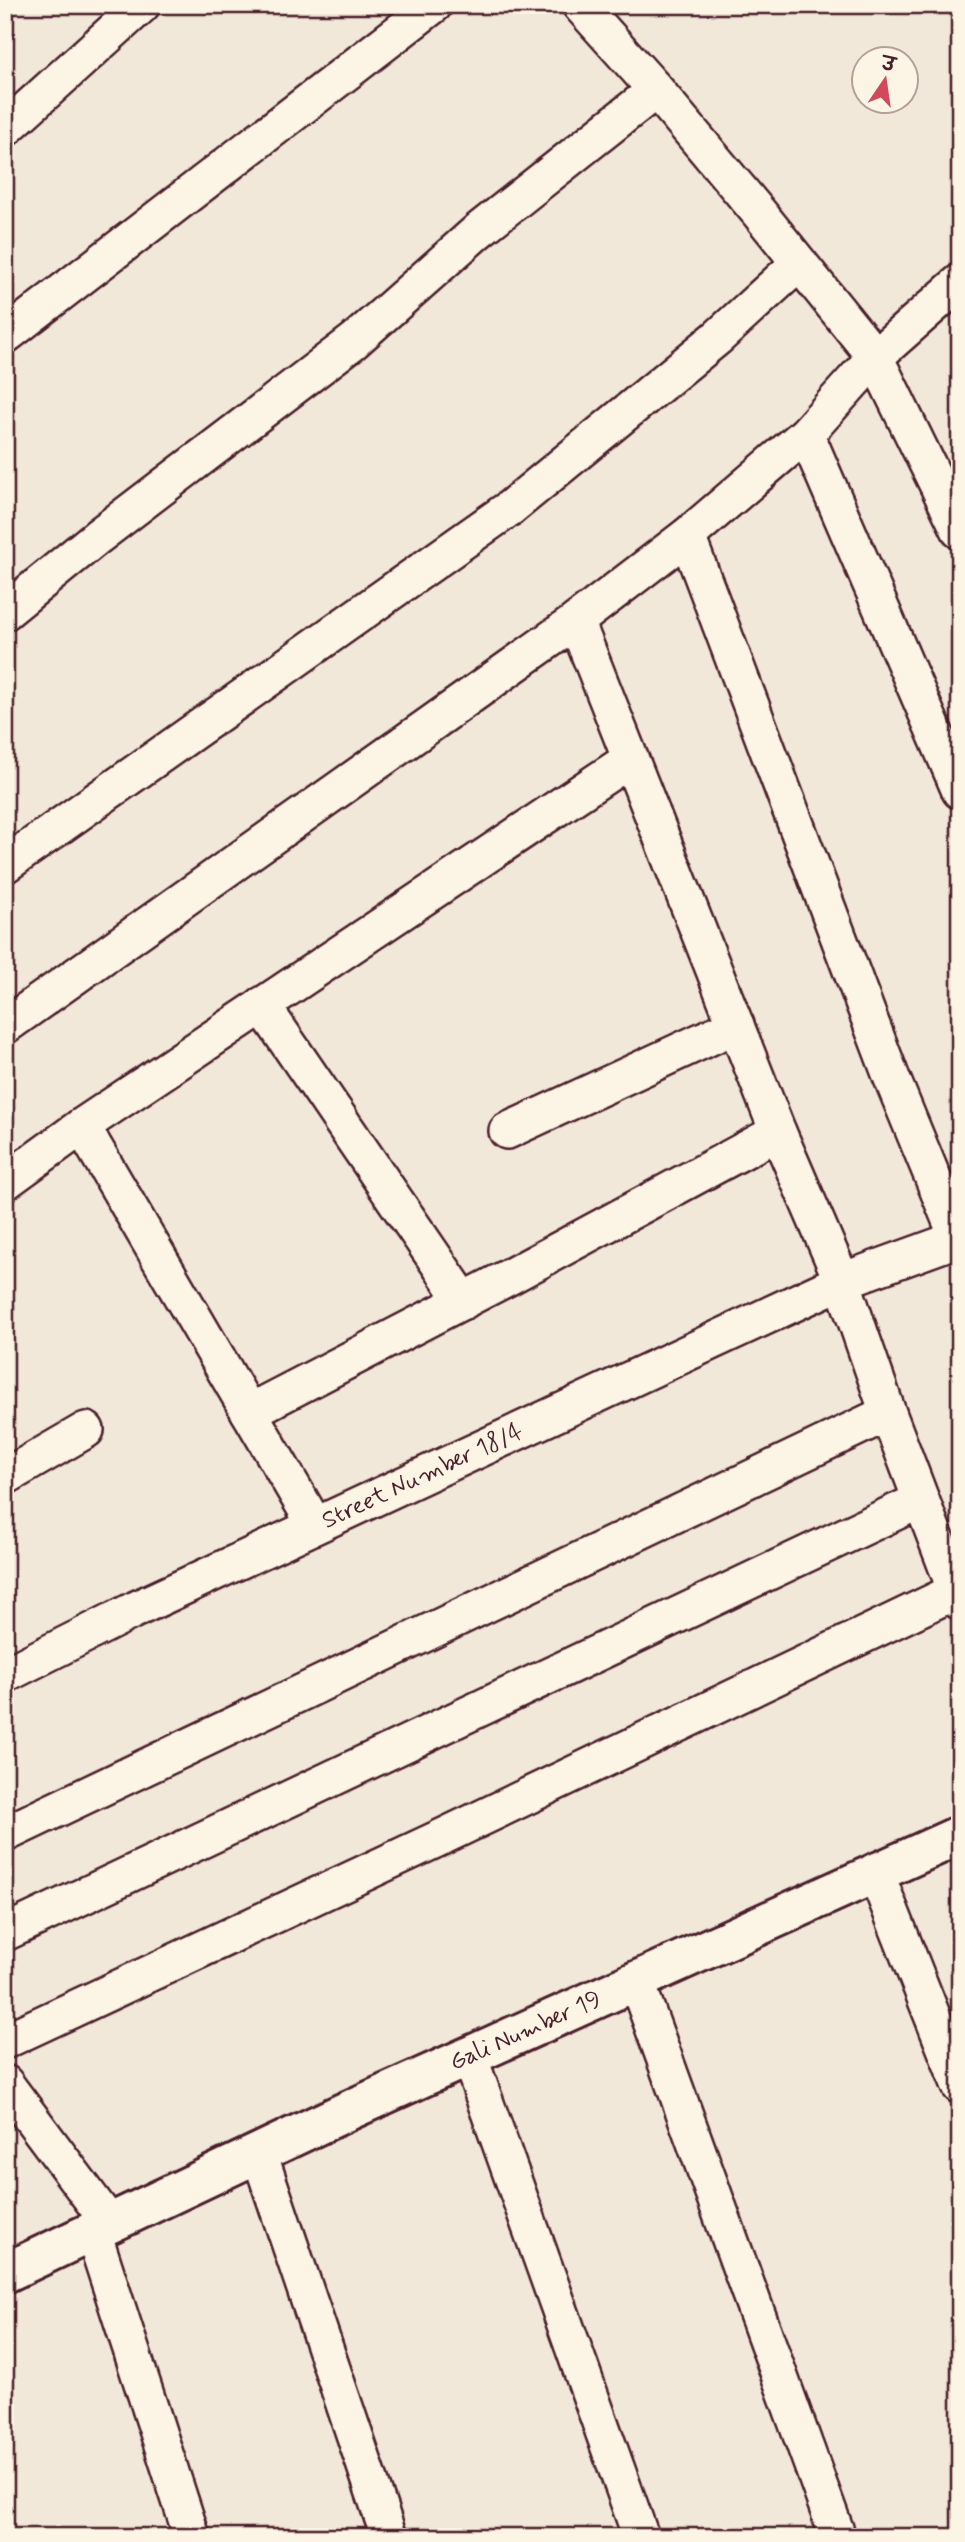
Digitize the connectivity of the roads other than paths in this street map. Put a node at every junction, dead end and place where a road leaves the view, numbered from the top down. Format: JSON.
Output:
{"nodes":[{"id":1,"x":142,"y":5,"type":"edge"},
{"id":2,"x":434,"y":5,"type":"edge"},
{"id":3,"x":580,"y":5,"type":"edge"},
{"id":4,"x":656,"y":90,"type":"junction"},
{"id":5,"x":5,"y":129,"type":"edge"},
{"id":6,"x":799,"y":264,"type":"junction"},
{"id":7,"x":960,"y":282,"type":"edge"},
{"id":8,"x":5,"y":336,"type":"edge"},
{"id":9,"x":875,"y":357,"type":"junction"},
{"id":10,"x":806,"y":434,"type":"junction"},
{"id":11,"x":960,"y":531,"type":"edge"},
{"id":12,"x":687,"y":536,"type":"junction"},
{"id":13,"x":5,"y":612,"type":"edge"},
{"id":14,"x":576,"y":621,"type":"junction"},
{"id":15,"x":629,"y":760,"type":"junction"},
{"id":16,"x":960,"y":792,"type":"edge"},
{"id":17,"x":5,"y":865,"type":"edge"},
{"id":18,"x":262,"y":1005,"type":"junction"},
{"id":19,"x":736,"y":1025,"type":"junction"},
{"id":20,"x":5,"y":1026,"type":"edge"},
{"id":21,"x":82,"y":1126,"type":"junction"},
{"id":22,"x":507,"y":1131,"type":"dead end"},
{"id":23,"x":778,"y":1132,"type":"junction"},
{"id":24,"x":5,"y":1182,"type":"edge"},
{"id":25,"x":959,"y":1240,"type":"edge"},
{"id":26,"x":842,"y":1281,"type":"junction"},
{"id":27,"x":464,"y":1301,"type":"junction"},
{"id":28,"x":249,"y":1412,"type":"junction"},
{"id":29,"x":888,"y":1413,"type":"junction"},
{"id":30,"x":86,"y":1430,"type":"dead end"},
{"id":31,"x":5,"y":1477,"type":"edge"},
{"id":32,"x":921,"y":1500,"type":"junction"},
{"id":33,"x":315,"y":1525,"type":"junction"},
{"id":34,"x":958,"y":1596,"type":"edge"},
{"id":35,"x":5,"y":1675,"type":"edge"},
{"id":36,"x":5,"y":1834,"type":"edge"},
{"id":37,"x":960,"y":1835,"type":"edge"},
{"id":38,"x":875,"y":1871,"type":"junction"},
{"id":39,"x":5,"y":1933,"type":"edge"},
{"id":40,"x":636,"y":1980,"type":"junction"},
{"id":41,"x":5,"y":2041,"type":"edge"},
{"id":42,"x":469,"y":2056,"type":"junction"},
{"id":43,"x":5,"y":2083,"type":"edge"},
{"id":44,"x":960,"y":2086,"type":"edge"},
{"id":45,"x":259,"y":2153,"type":"junction"},
{"id":46,"x":101,"y":2228,"type":"junction"},
{"id":47,"x":8,"y":2266,"type":"edge"},
{"id":48,"x":192,"y":2537,"type":"edge"},
{"id":49,"x":389,"y":2537,"type":"edge"},
{"id":50,"x":641,"y":2537,"type":"edge"},
{"id":51,"x":838,"y":2537,"type":"edge"}],
"edges":[{"from":1,"to":5,"type":"street"},
{"from":2,"to":8,"type":"street"},
{"from":3,"to":4,"type":"street"},
{"from":4,"to":6,"type":"street"},
{"from":4,"to":13,"type":"street"},
{"from":6,"to":9,"type":"street"},
{"from":6,"to":17,"type":"street"},
{"from":7,"to":9,"type":"street"},
{"from":9,"to":10,"type":"street"},
{"from":9,"to":11,"type":"street"},
{"from":10,"to":12,"type":"street"},
{"from":10,"to":16,"type":"street"},
{"from":12,"to":14,"type":"street"},
{"from":12,"to":25,"type":"street"},
{"from":14,"to":15,"type":"street"},
{"from":14,"to":20,"type":"street"},
{"from":15,"to":18,"type":"street"},
{"from":15,"to":19,"type":"street"},
{"from":18,"to":21,"type":"street"},
{"from":18,"to":27,"type":"street"},
{"from":19,"to":22,"type":"street"},
{"from":19,"to":23,"type":"street"},
{"from":21,"to":24,"type":"street"},
{"from":21,"to":28,"type":"street"},
{"from":23,"to":26,"type":"street"},
{"from":23,"to":27,"type":"street"},
{"from":25,"to":26,"type":"street","name":"Street Number 18/4"},
{"from":26,"to":29,"type":"street"},
{"from":26,"to":33,"type":"street","name":"Street Number 18/4"},
{"from":27,"to":28,"type":"street"},
{"from":28,"to":33,"type":"street"},
{"from":29,"to":32,"type":"street"},
{"from":29,"to":36,"type":"street"},
{"from":30,"to":31,"type":"street"},
{"from":32,"to":34,"type":"street"},
{"from":32,"to":39,"type":"street"},
{"from":33,"to":35,"type":"street","name":"Street Number 18/4"},
{"from":34,"to":41,"type":"street"},
{"from":37,"to":38,"type":"street","name":"Gali Number 19"},
{"from":38,"to":40,"type":"street","name":"Gali Number 19"},
{"from":38,"to":44,"type":"street"},
{"from":40,"to":42,"type":"street","name":"Gali Number 19"},
{"from":40,"to":51,"type":"street"},
{"from":42,"to":45,"type":"street","name":"Gali Number 19"},
{"from":42,"to":50,"type":"street"},
{"from":43,"to":46,"type":"street"},
{"from":45,"to":46,"type":"street","name":"Gali Number 19"},
{"from":45,"to":49,"type":"street"},
{"from":46,"to":47,"type":"street","name":"Gali Number 19"},
{"from":46,"to":48,"type":"street"}]}
